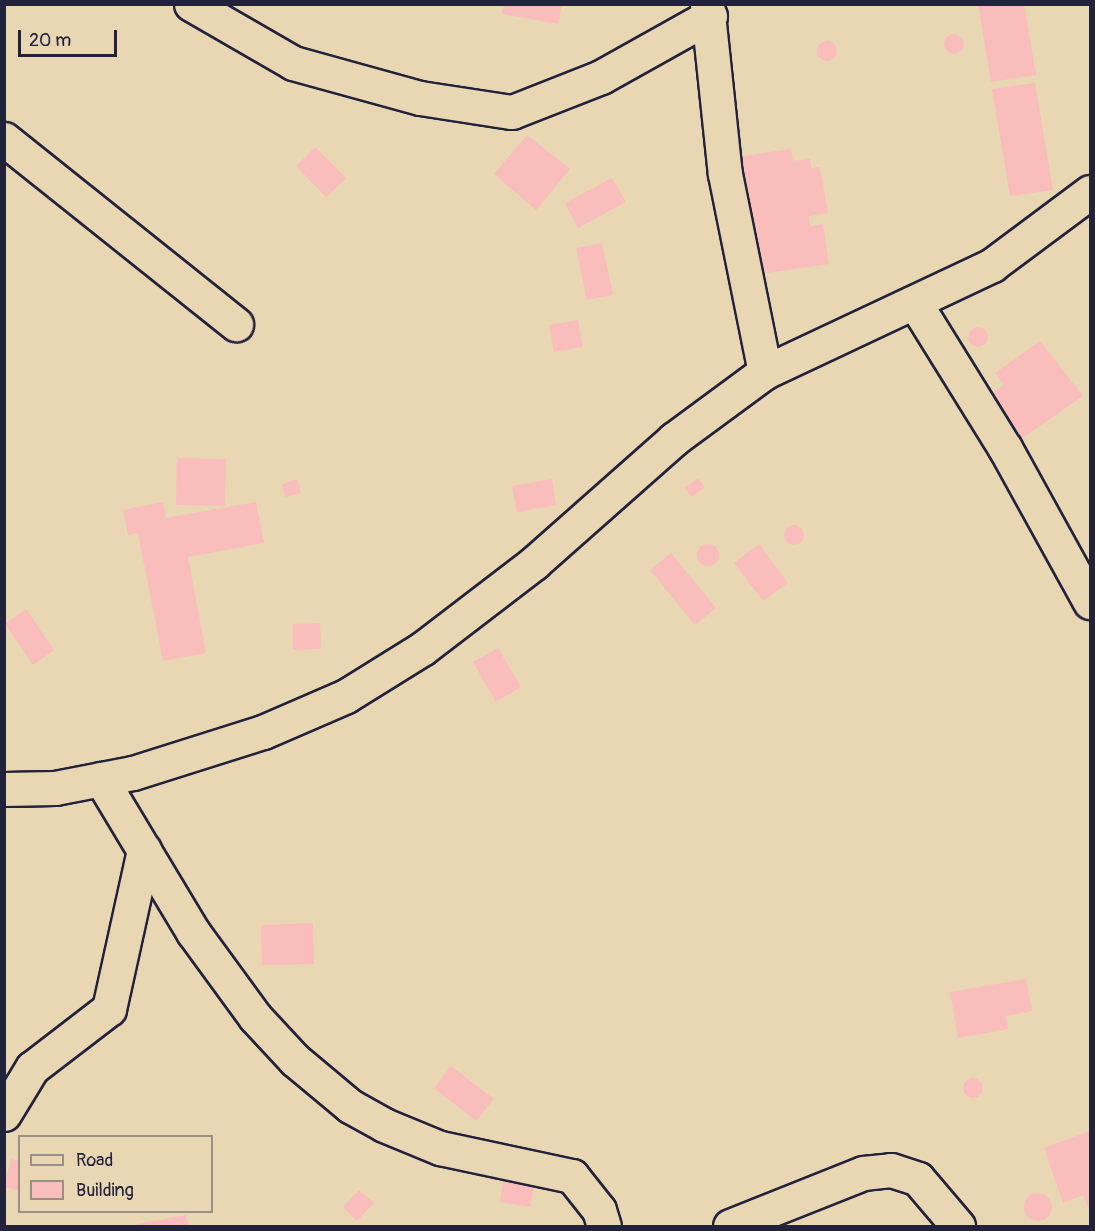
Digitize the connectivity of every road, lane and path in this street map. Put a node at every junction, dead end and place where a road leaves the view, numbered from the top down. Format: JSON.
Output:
{"nodes":[{"id":1,"x":191,"y":4,"type":"edge"},
{"id":2,"x":708,"y":10,"type":"edge"},
{"id":3,"x":4,"y":139,"type":"edge"},
{"id":4,"x":1090,"y":192,"type":"edge"},
{"id":5,"x":915,"y":303,"type":"junction"},
{"id":6,"x":236,"y":324,"type":"dead end"},
{"id":7,"x":765,"y":372,"type":"junction"},
{"id":8,"x":1090,"y":602,"type":"edge"},
{"id":9,"x":101,"y":779,"type":"junction"},
{"id":10,"x":4,"y":789,"type":"edge"},
{"id":11,"x":144,"y":850,"type":"junction"},
{"id":12,"x":4,"y":1114,"type":"edge"},
{"id":13,"x":603,"y":1227,"type":"edge"},
{"id":14,"x":730,"y":1227,"type":"edge"},
{"id":15,"x":958,"y":1227,"type":"edge"}],
"edges":[{"from":1,"to":2,"type":"street"},
{"from":2,"to":7,"type":"street"},
{"from":3,"to":6,"type":"street"},
{"from":4,"to":5,"type":"street"},
{"from":5,"to":7,"type":"street"},
{"from":5,"to":8,"type":"street"},
{"from":7,"to":9,"type":"street"},
{"from":9,"to":10,"type":"street"},
{"from":9,"to":11,"type":"street"},
{"from":11,"to":12,"type":"street"},
{"from":11,"to":13,"type":"street"},
{"from":14,"to":15,"type":"street"}]}
